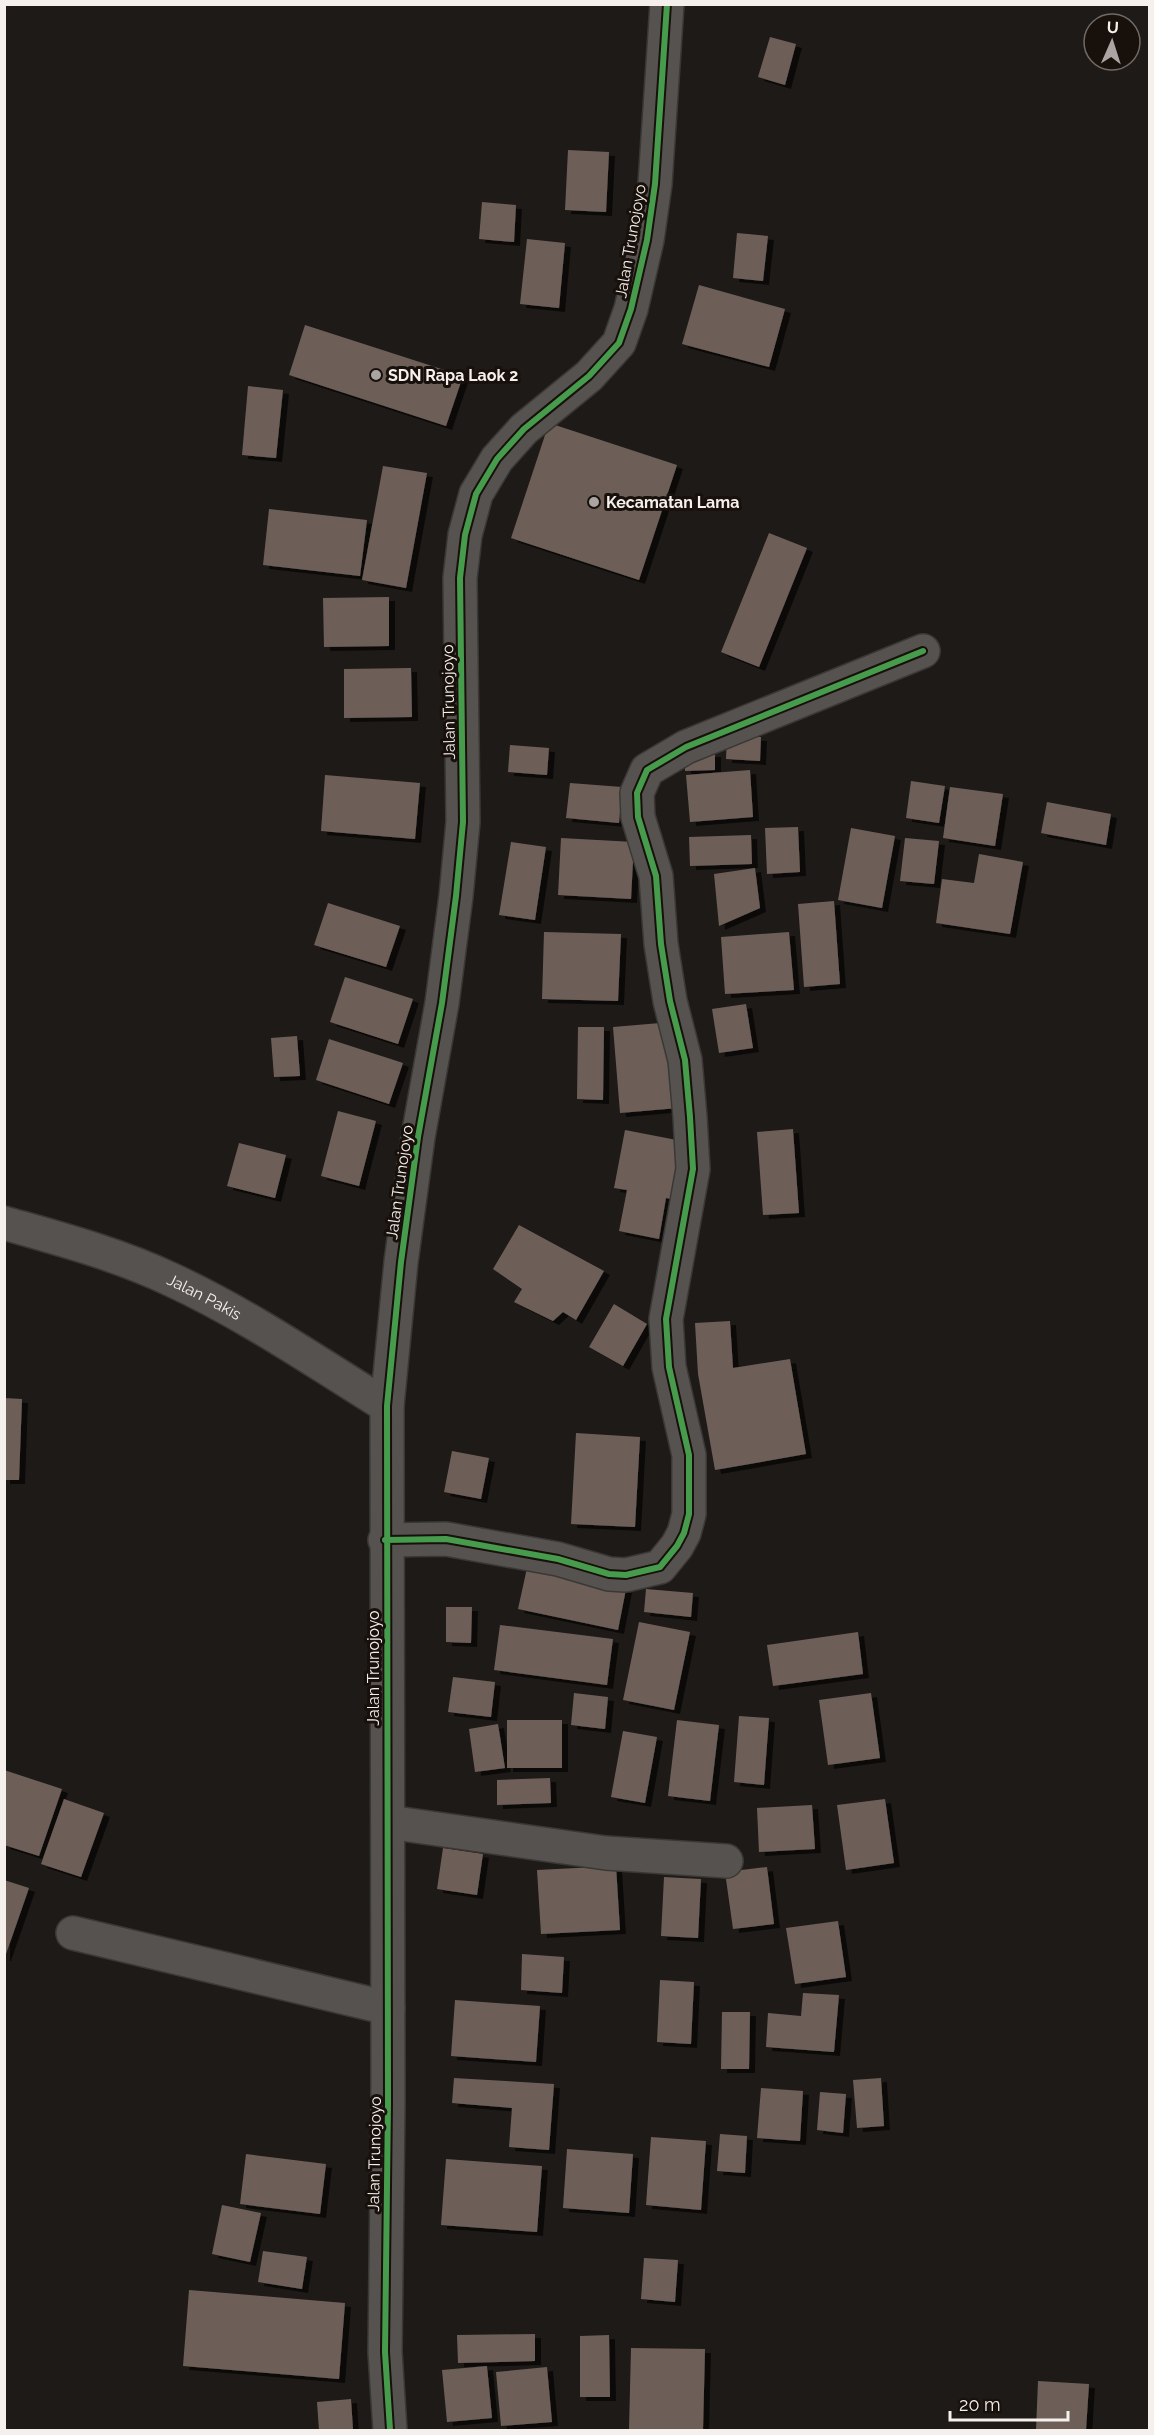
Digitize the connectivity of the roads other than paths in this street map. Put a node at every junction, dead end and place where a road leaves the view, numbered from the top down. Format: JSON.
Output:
{"nodes":[{"id":1,"x":667,"y":4,"type":"edge"},
{"id":2,"x":923,"y":651,"type":"dead end"},
{"id":3,"x":4,"y":1223,"type":"edge"},
{"id":4,"x":387,"y":1406,"type":"junction"},
{"id":5,"x":385,"y":1540,"type":"junction"},
{"id":6,"x":388,"y":1822,"type":"junction"},
{"id":7,"x":726,"y":1861,"type":"dead end"},
{"id":8,"x":73,"y":1934,"type":"dead end"},
{"id":9,"x":388,"y":2008,"type":"junction"},
{"id":10,"x":390,"y":2430,"type":"edge"}],
"edges":[{"from":1,"to":4,"type":"street","name":"Jalan Trunojoyo"},
{"from":2,"to":5,"type":"street"},
{"from":3,"to":4,"type":"street","name":"Jalan Pakis"},
{"from":4,"to":5,"type":"street","name":"Jalan Trunojoyo"},
{"from":5,"to":6,"type":"street","name":"Jalan Trunojoyo"},
{"from":6,"to":7,"type":"street"},
{"from":6,"to":9,"type":"street","name":"Jalan Trunojoyo"},
{"from":8,"to":9,"type":"street"},
{"from":9,"to":10,"type":"street","name":"Jalan Trunojoyo"}]}
